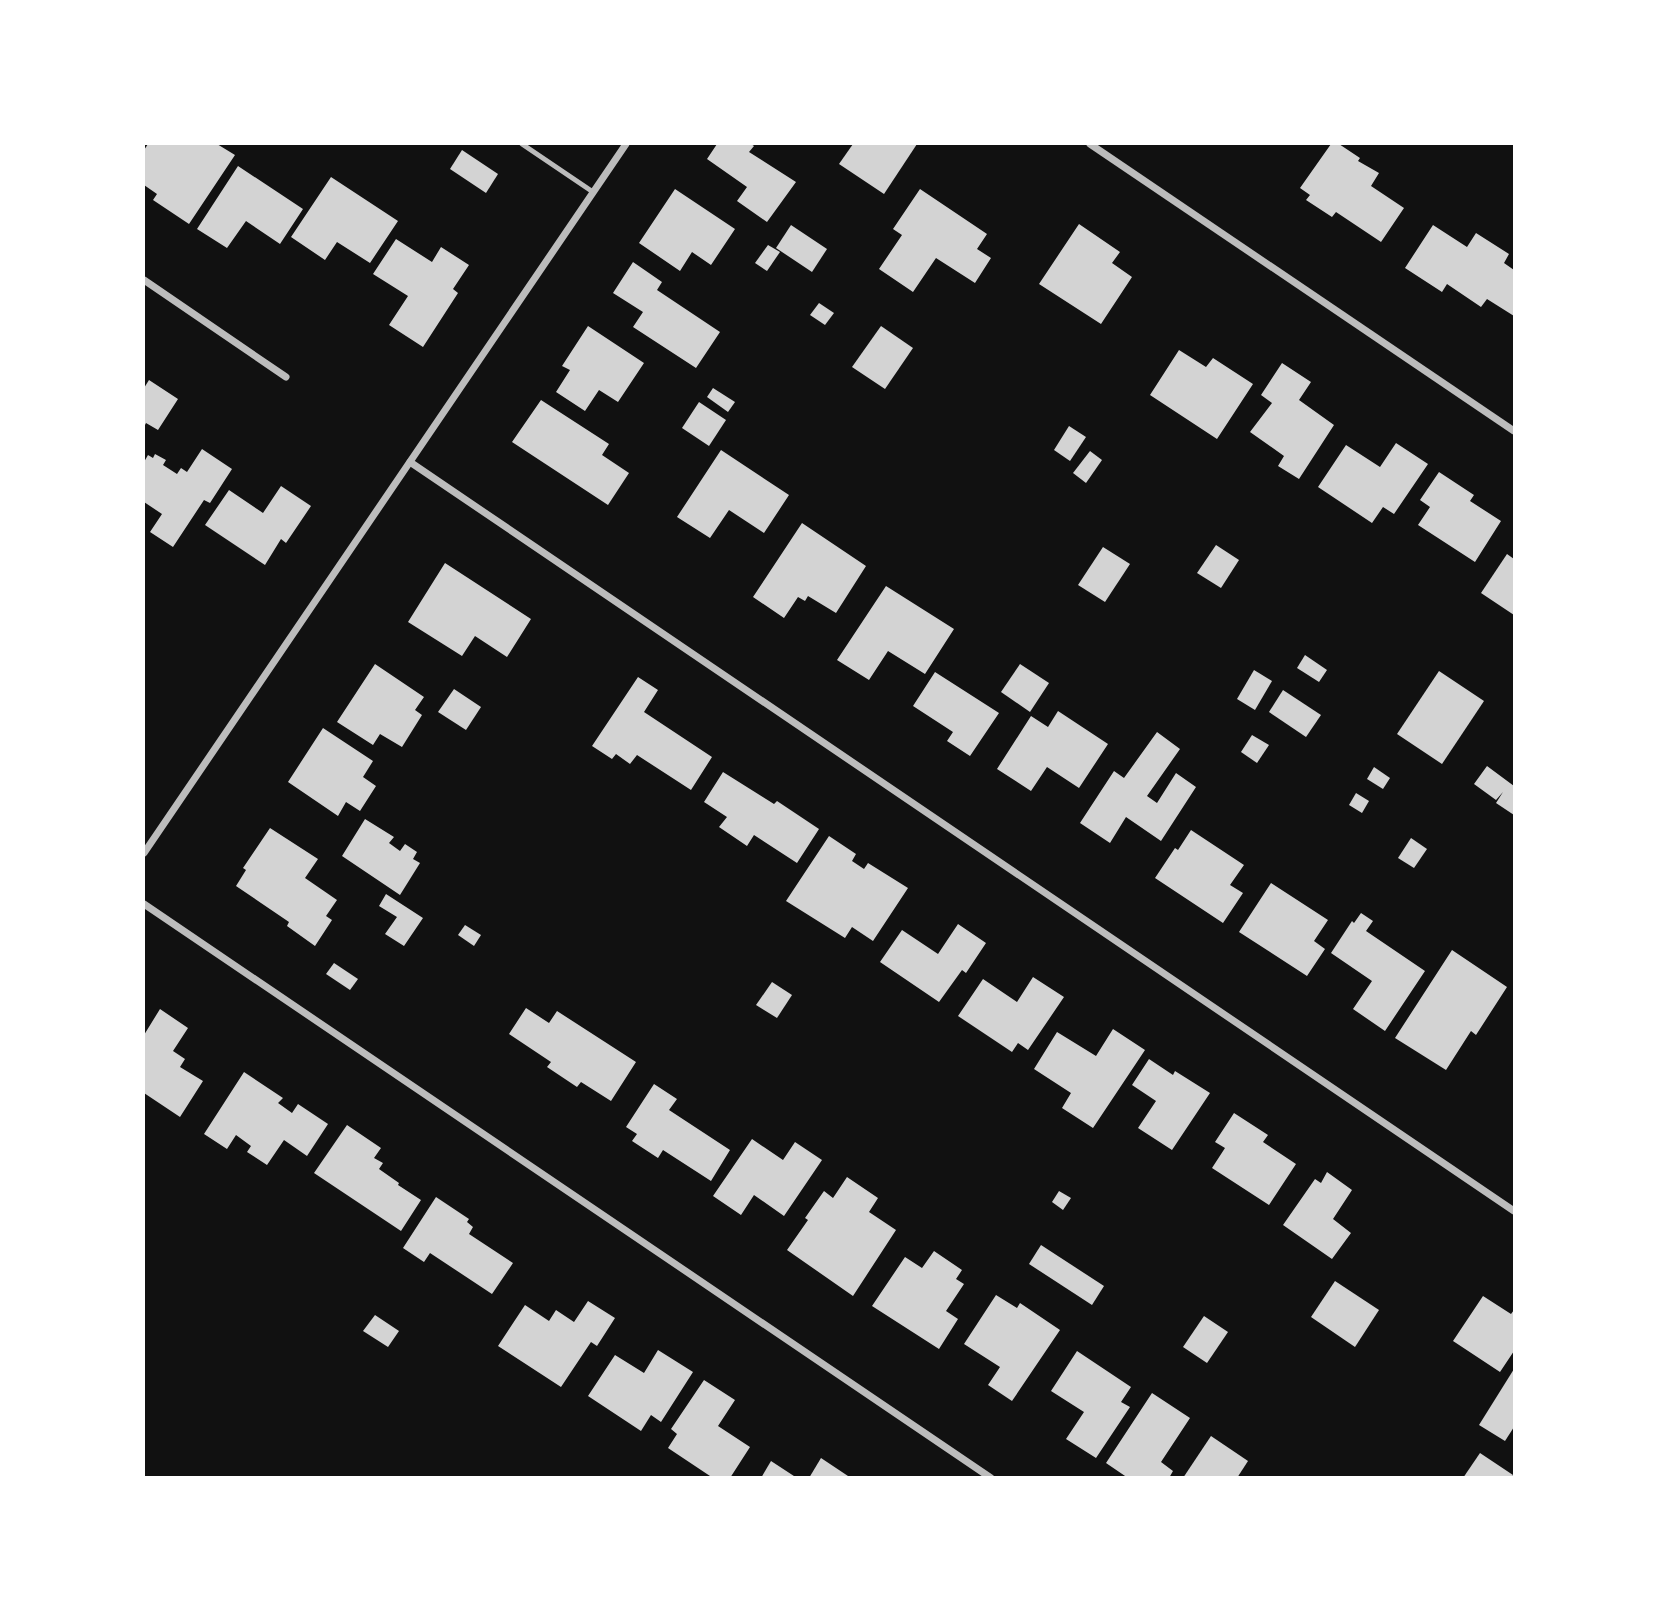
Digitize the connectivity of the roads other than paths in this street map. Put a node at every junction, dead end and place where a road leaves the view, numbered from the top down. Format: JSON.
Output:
{"nodes":[{"id":1,"x":522,"y":144,"type":"edge"},
{"id":2,"x":626,"y":144,"type":"edge"},
{"id":3,"x":1090,"y":144,"type":"edge"},
{"id":4,"x":593,"y":192,"type":"junction"},
{"id":5,"x":144,"y":280,"type":"edge"},
{"id":6,"x":286,"y":377,"type":"dead end"},
{"id":7,"x":1514,"y":431,"type":"edge"},
{"id":8,"x":410,"y":462,"type":"junction"},
{"id":9,"x":144,"y":853,"type":"edge"},
{"id":10,"x":144,"y":904,"type":"edge"},
{"id":11,"x":1514,"y":1211,"type":"edge"},
{"id":12,"x":991,"y":1478,"type":"edge"}],
"edges":[{"from":1,"to":4,"type":"lane"},
{"from":2,"to":4,"type":"street"},
{"from":3,"to":7,"type":"street"},
{"from":4,"to":8,"type":"street"},
{"from":5,"to":6,"type":"street"},
{"from":8,"to":9,"type":"street"},
{"from":8,"to":11,"type":"street"},
{"from":10,"to":12,"type":"street"}]}
